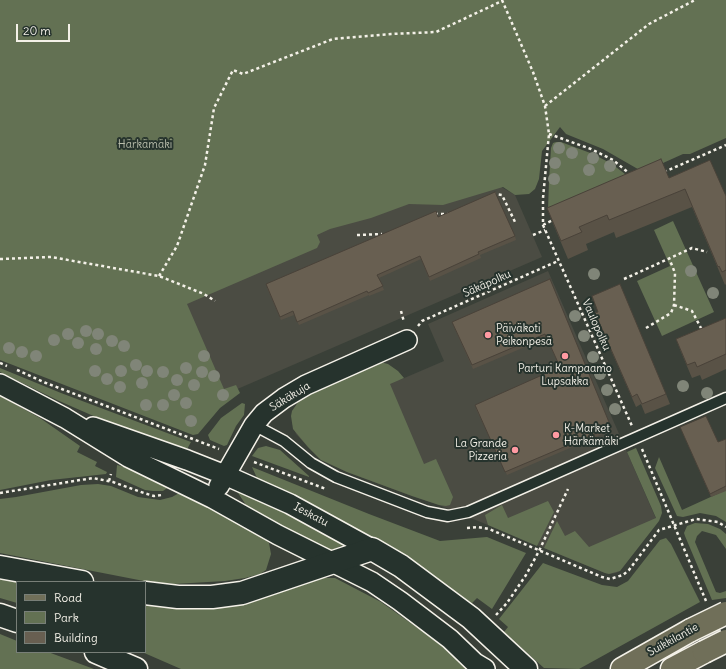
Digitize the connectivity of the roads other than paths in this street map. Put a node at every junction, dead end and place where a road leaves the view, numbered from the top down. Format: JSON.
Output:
{"nodes":[{"id":1,"x":407,"y":334,"type":"road end"},
{"id":2,"x":0,"y":384,"type":"edge"},
{"id":3,"x":726,"y":398,"type":"edge"},
{"id":4,"x":65,"y":418,"type":"junction"},
{"id":5,"x":254,"y":426,"type":"junction"},
{"id":6,"x":225,"y":475,"type":"junction"},
{"id":7,"x":212,"y":498,"type":"junction"},
{"id":8,"x":372,"y":549,"type":"junction"},
{"id":9,"x":334,"y":562,"type":"junction"},
{"id":10,"x":0,"y":567,"type":"edge"},
{"id":11,"x":77,"y":581,"type":"edge"},
{"id":12,"x":146,"y":593,"type":"edge"},
{"id":13,"x":717,"y":608,"type":"edge"},
{"id":14,"x":0,"y":615,"type":"edge"},
{"id":15,"x":16,"y":621,"type":"edge"},
{"id":16,"x":726,"y":641,"type":"edge"},
{"id":17,"x":98,"y":653,"type":"edge"},
{"id":18,"x":480,"y":667,"type":"edge"},
{"id":19,"x":136,"y":669,"type":"edge"},
{"id":20,"x":526,"y":669,"type":"edge"},
{"id":21,"x":622,"y":669,"type":"edge"},
{"id":22,"x":672,"y":669,"type":"edge"}],
"edges":[{"from":1,"to":5,"type":"street","name":"Säkäkuja"},
{"from":2,"to":4,"type":"street","name":"Ieskatu"},
{"from":3,"to":5,"type":"lane"},
{"from":4,"to":6,"type":"street","name":"Ieskatu"},
{"from":4,"to":7,"type":"street","name":"Ieskatu"},
{"from":5,"to":6,"type":"street","name":"Säkäkuja"},
{"from":6,"to":7,"type":"street","name":"Säkäkuja"},
{"from":6,"to":8,"type":"street","name":"Ieskatu"},
{"from":7,"to":9,"type":"street","name":"Ieskatu"},
{"from":8,"to":9,"type":"main road"},
{"from":8,"to":20,"type":"main road","name":"Ieskatu"},
{"from":9,"to":12,"type":"main road"},
{"from":9,"to":18,"type":"street","name":"Ieskatu"},
{"from":10,"to":11,"type":"main road"},
{"from":13,"to":21,"type":"main road","name":"Suikkilantie","bridge":true},
{"from":14,"to":15,"type":"main road"},
{"from":16,"to":22,"type":"main road","bridge":true},
{"from":17,"to":19,"type":"main road"}]}
